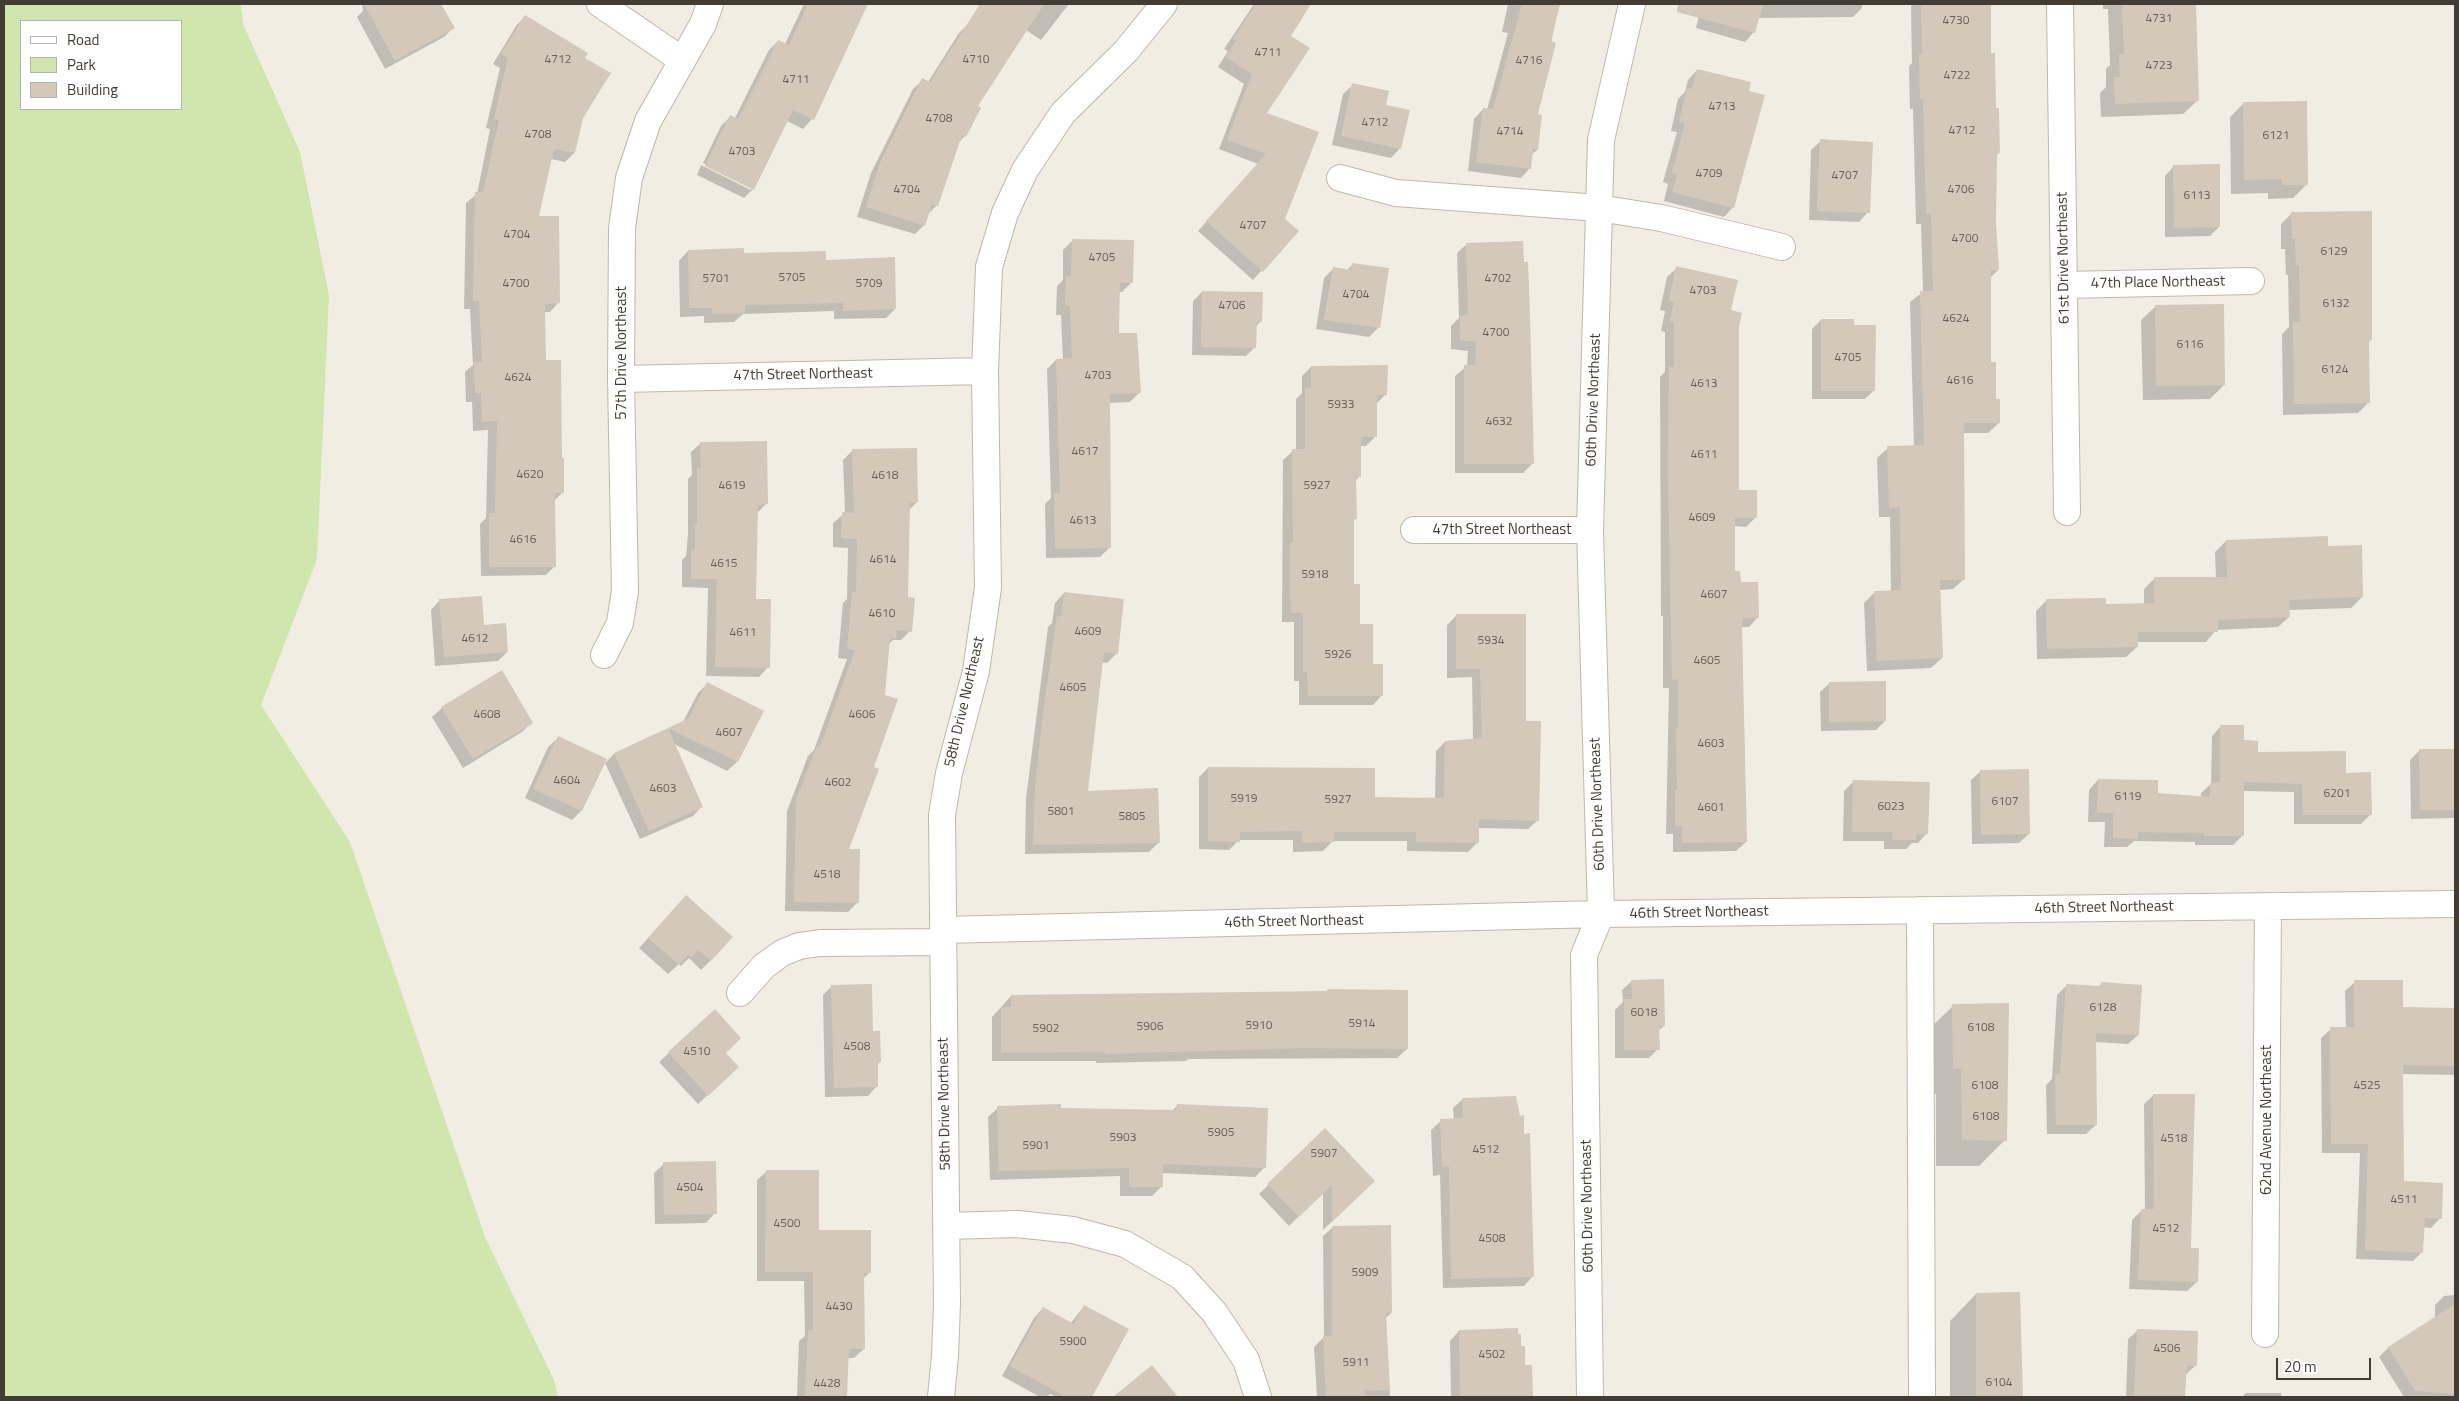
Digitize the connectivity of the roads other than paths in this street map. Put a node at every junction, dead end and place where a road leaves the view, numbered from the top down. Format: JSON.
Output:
{"nodes":[{"id":1,"x":600,"y":4,"type":"edge"},
{"id":2,"x":710,"y":4,"type":"edge"},
{"id":3,"x":1164,"y":4,"type":"edge"},
{"id":4,"x":1632,"y":4,"type":"edge"},
{"id":5,"x":2060,"y":4,"type":"edge"},
{"id":6,"x":682,"y":60,"type":"junction"},
{"id":7,"x":1340,"y":178,"type":"dead end"},
{"id":8,"x":1599,"y":208,"type":"junction"},
{"id":9,"x":1782,"y":247,"type":"dead end"},
{"id":10,"x":2251,"y":281,"type":"dead end"},
{"id":11,"x":2064,"y":285,"type":"junction"},
{"id":12,"x":985,"y":371,"type":"junction"},
{"id":13,"x":621,"y":379,"type":"junction"},
{"id":14,"x":2067,"y":512,"type":"dead end"},
{"id":15,"x":1414,"y":530,"type":"dead end"},
{"id":16,"x":1590,"y":530,"type":"junction"},
{"id":17,"x":604,"y":655,"type":"dead end"},
{"id":18,"x":2455,"y":904,"type":"edge"},
{"id":19,"x":2268,"y":906,"type":"junction"},
{"id":20,"x":1920,"y":910,"type":"junction"},
{"id":21,"x":1601,"y":914,"type":"junction"},
{"id":22,"x":943,"y":936,"type":"junction"},
{"id":23,"x":740,"y":993,"type":"dead end"},
{"id":24,"x":946,"y":1226,"type":"junction"},
{"id":25,"x":2265,"y":1334,"type":"dead end"},
{"id":26,"x":941,"y":1397,"type":"edge"},
{"id":27,"x":1258,"y":1397,"type":"edge"},
{"id":28,"x":1590,"y":1397,"type":"edge"},
{"id":29,"x":1922,"y":1397,"type":"edge"}],
"edges":[{"from":1,"to":6,"type":"street"},
{"from":2,"to":6,"type":"street","name":"57th Drive Northeast"},
{"from":3,"to":12,"type":"street","name":"58th Drive Northeast"},
{"from":4,"to":8,"type":"street","name":"60th Drive Northeast"},
{"from":5,"to":11,"type":"street","name":"61st Drive Northeast"},
{"from":6,"to":13,"type":"street","name":"57th Drive Northeast"},
{"from":7,"to":8,"type":"street"},
{"from":8,"to":9,"type":"street"},
{"from":8,"to":16,"type":"street","name":"60th Drive Northeast"},
{"from":10,"to":11,"type":"street","name":"47th Place Northeast"},
{"from":11,"to":14,"type":"street","name":"61st Drive Northeast"},
{"from":12,"to":13,"type":"street","name":"47th Street Northeast"},
{"from":12,"to":22,"type":"street","name":"58th Drive Northeast"},
{"from":13,"to":17,"type":"street","name":"57th Drive Northeast"},
{"from":15,"to":16,"type":"street","name":"47th Street Northeast"},
{"from":16,"to":21,"type":"street","name":"60th Drive Northeast"},
{"from":18,"to":19,"type":"street","name":"46th Street Northeast"},
{"from":19,"to":20,"type":"street","name":"46th Street Northeast"},
{"from":19,"to":25,"type":"street","name":"62nd Avenue Northeast"},
{"from":20,"to":21,"type":"street","name":"46th Street Northeast"},
{"from":20,"to":29,"type":"street"},
{"from":21,"to":22,"type":"street","name":"46th Street Northeast"},
{"from":21,"to":28,"type":"street","name":"60th Drive Northeast"},
{"from":22,"to":23,"type":"street","name":"46th Street Northeast"},
{"from":22,"to":24,"type":"street","name":"58th Drive Northeast"},
{"from":24,"to":26,"type":"street","name":"58th Drive Northeast"},
{"from":24,"to":27,"type":"street"}]}
